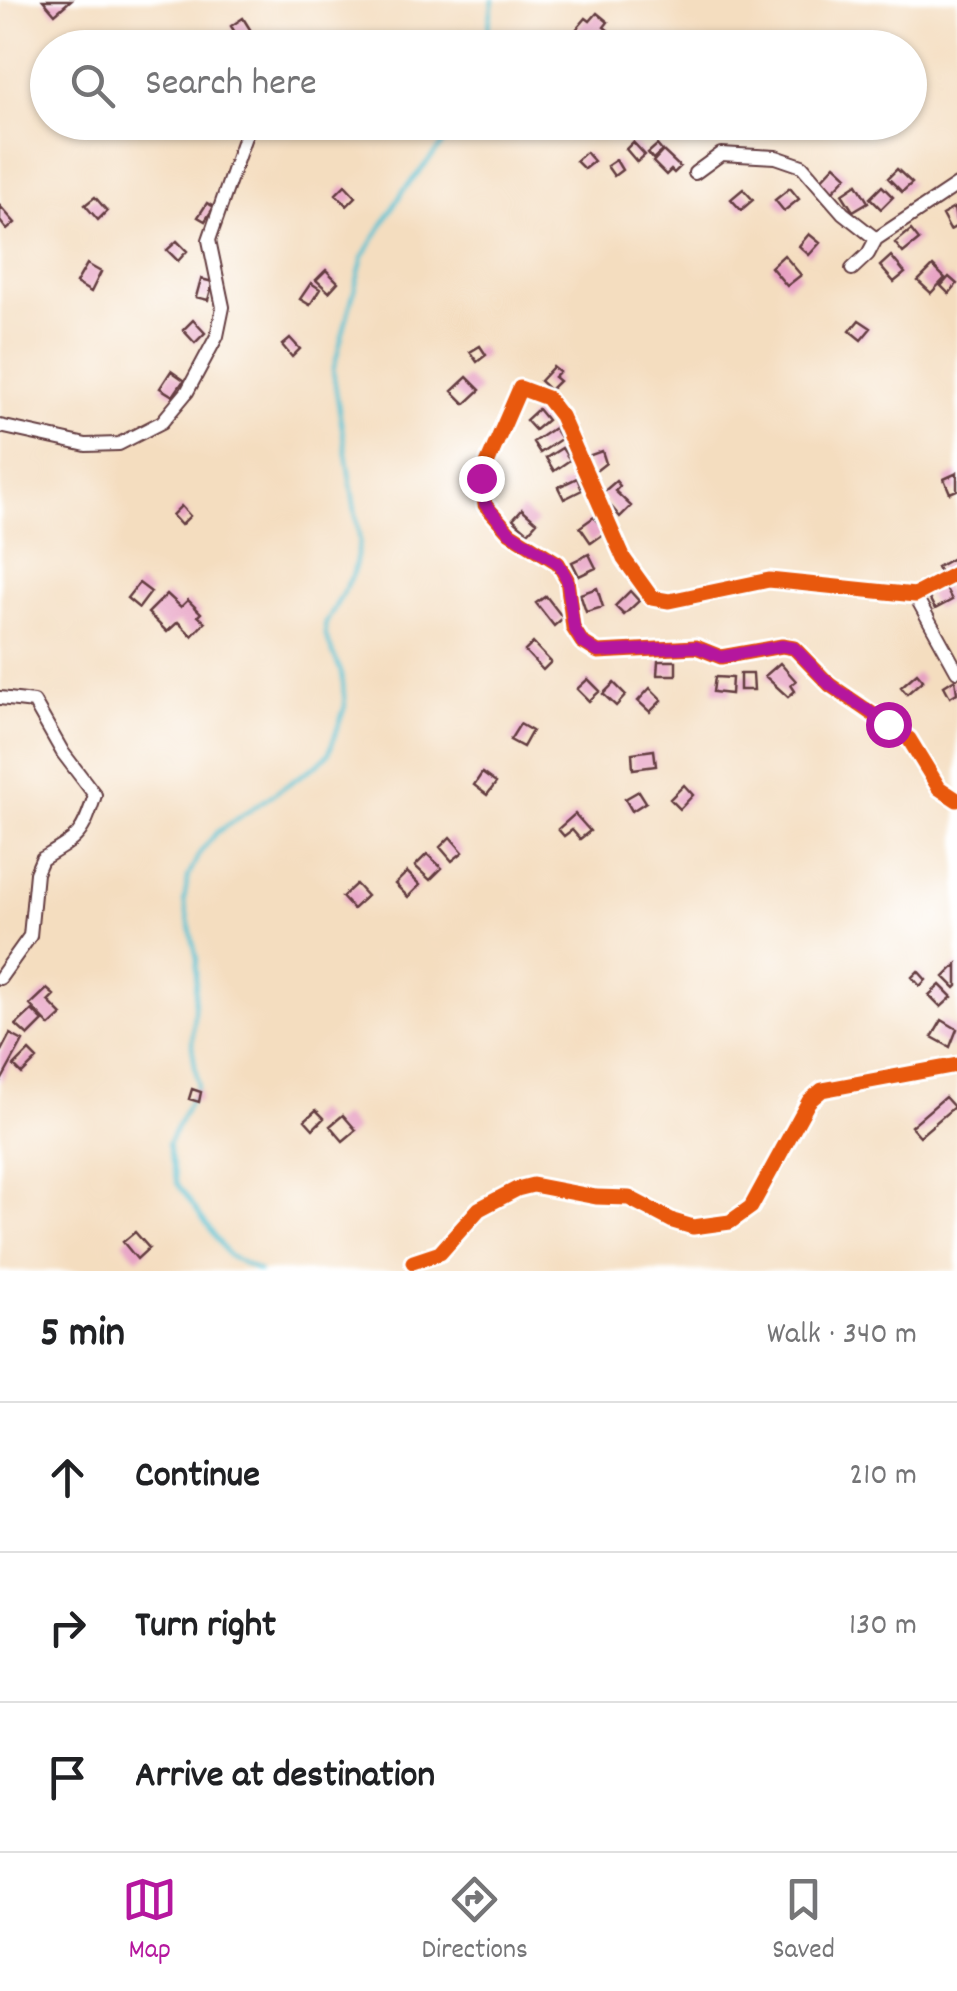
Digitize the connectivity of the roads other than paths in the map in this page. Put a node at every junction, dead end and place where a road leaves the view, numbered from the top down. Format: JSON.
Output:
{"nodes":[{"id":1,"x":244,"y":140,"type":"edge"},
{"id":2,"x":695,"y":173,"type":"dead end"},
{"id":3,"x":957,"y":185,"type":"edge"},
{"id":4,"x":876,"y":239,"type":"junction"},
{"id":5,"x":852,"y":269,"type":"dead end"},
{"id":6,"x":0,"y":426,"type":"edge"},
{"id":7,"x":957,"y":572,"type":"edge"},
{"id":8,"x":916,"y":595,"type":"junction"},
{"id":9,"x":957,"y":671,"type":"edge"},
{"id":10,"x":0,"y":698,"type":"edge"},
{"id":11,"x":957,"y":800,"type":"edge"},
{"id":12,"x":0,"y":978,"type":"edge"},
{"id":13,"x":957,"y":1065,"type":"edge"},
{"id":14,"x":412,"y":1262,"type":"dead end"}],
"edges":[{"from":1,"to":6,"type":"street"},
{"from":2,"to":4,"type":"street"},
{"from":3,"to":4,"type":"street"},
{"from":4,"to":5,"type":"street"},
{"from":7,"to":8,"type":"street"},
{"from":8,"to":9,"type":"street"},
{"from":8,"to":11,"type":"street"},
{"from":10,"to":12,"type":"street"},
{"from":13,"to":14,"type":"street"}]}
